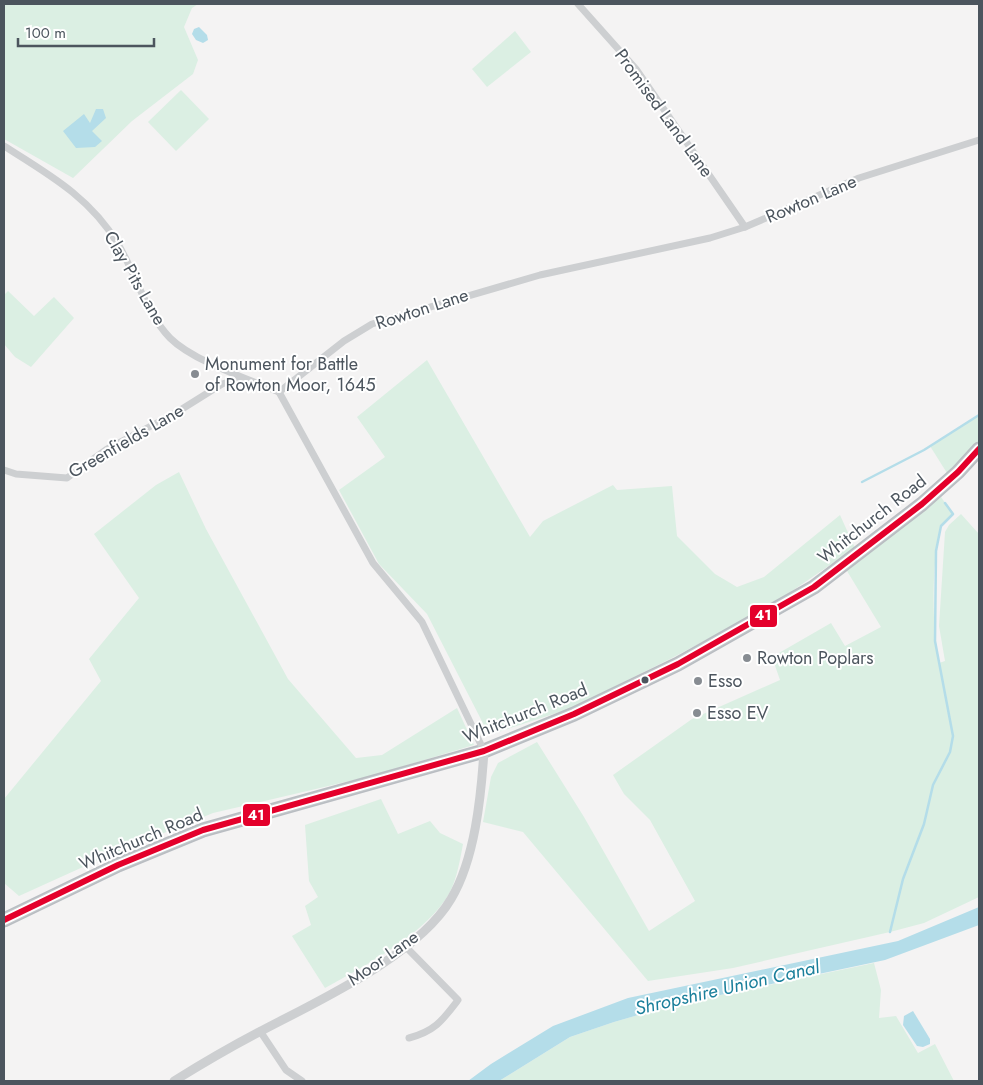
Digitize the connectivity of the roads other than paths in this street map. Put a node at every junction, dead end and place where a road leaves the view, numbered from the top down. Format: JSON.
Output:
{"nodes":[{"id":1,"x":578,"y":4,"type":"edge"},
{"id":2,"x":979,"y":140,"type":"edge"},
{"id":3,"x":4,"y":146,"type":"edge"},
{"id":4,"x":745,"y":227,"type":"junction"},
{"id":5,"x":243,"y":378,"type":"junction"},
{"id":6,"x":279,"y":392,"type":"junction"},
{"id":7,"x":979,"y":449,"type":"edge"},
{"id":8,"x":4,"y":470,"type":"edge"},
{"id":9,"x":484,"y":751,"type":"junction"},
{"id":10,"x":4,"y":920,"type":"edge"},
{"id":11,"x":406,"y":946,"type":"junction"},
{"id":12,"x":260,"y":1031,"type":"junction"},
{"id":13,"x":409,"y":1038,"type":"dead end"},
{"id":14,"x":174,"y":1081,"type":"edge"},
{"id":15,"x":302,"y":1081,"type":"edge"}],
"edges":[{"from":1,"to":4,"type":"street","name":"Promised Land Lane"},
{"from":2,"to":4,"type":"street","name":"Rowton Lane"},
{"from":3,"to":5,"type":"street","name":"Clay Pits Lane"},
{"from":4,"to":6,"type":"street","name":"Rowton Lane"},
{"from":5,"to":6,"type":"street","name":"Clay Pits Lane"},
{"from":5,"to":8,"type":"street","name":"Greenfields Lane"},
{"from":6,"to":9,"type":"street"},
{"from":7,"to":9,"type":"highway","name":"Whitchurch Road"},
{"from":9,"to":10,"type":"highway","name":"Whitchurch Road"},
{"from":9,"to":11,"type":"street","name":"Moor Lane"},
{"from":11,"to":12,"type":"street","name":"Moor Lane"},
{"from":11,"to":13,"type":"street"},
{"from":12,"to":14,"type":"street","name":"Moor Lane"},
{"from":12,"to":15,"type":"street"}]}
